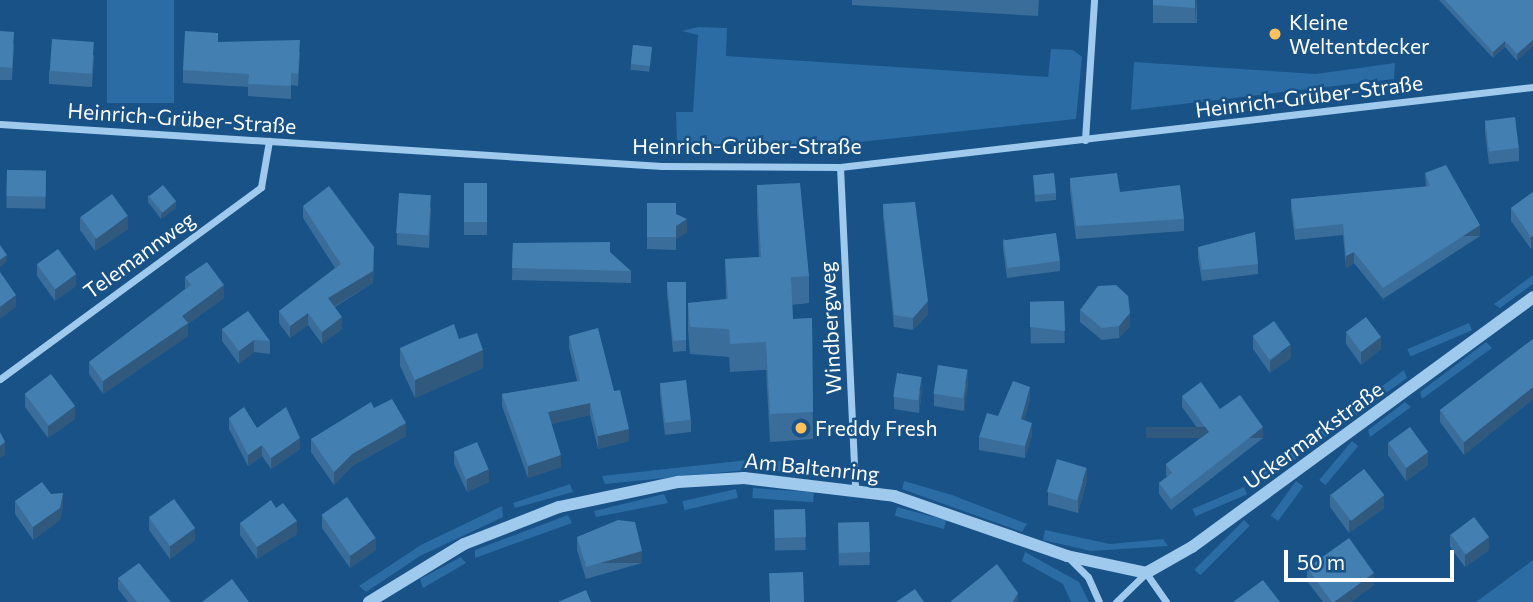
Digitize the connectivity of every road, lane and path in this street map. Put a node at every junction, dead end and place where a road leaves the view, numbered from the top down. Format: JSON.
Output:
{"nodes":[{"id":1,"x":1094,"y":0,"type":"edge"},
{"id":2,"x":1533,"y":87,"type":"edge"},
{"id":3,"x":0,"y":124,"type":"edge"},
{"id":4,"x":1085,"y":140,"type":"junction"},
{"id":5,"x":269,"y":141,"type":"junction"},
{"id":6,"x":840,"y":167,"type":"junction"},
{"id":7,"x":1533,"y":297,"type":"edge"},
{"id":8,"x":0,"y":379,"type":"edge"},
{"id":9,"x":855,"y":488,"type":"junction"},
{"id":10,"x":1067,"y":556,"type":"junction"},
{"id":11,"x":1146,"y":573,"type":"junction"},
{"id":12,"x":369,"y":602,"type":"edge"},
{"id":13,"x":1099,"y":602,"type":"edge"},
{"id":14,"x":1116,"y":602,"type":"edge"},
{"id":15,"x":1166,"y":602,"type":"edge"}],
"edges":[{"from":1,"to":4,"type":"street"},
{"from":2,"to":4,"type":"street","name":"Heinrich-Grüber-Straße"},
{"from":3,"to":5,"type":"street","name":"Heinrich-Grüber-Straße"},
{"from":4,"to":6,"type":"street","name":"Heinrich-Grüber-Straße"},
{"from":5,"to":6,"type":"street","name":"Heinrich-Grüber-Straße"},
{"from":5,"to":8,"type":"street","name":"Telemannweg"},
{"from":6,"to":9,"type":"street","name":"Windbergweg"},
{"from":7,"to":11,"type":"street","name":"Uckermarkstraße"},
{"from":9,"to":10,"type":"street","name":"Am Baltenring"},
{"from":9,"to":12,"type":"street","name":"Am Baltenring"},
{"from":10,"to":11,"type":"street","name":"Am Baltenring"},
{"from":10,"to":13,"type":"street"},
{"from":11,"to":14,"type":"street","name":"Uckermarkstraße"},
{"from":11,"to":15,"type":"street"}]}
